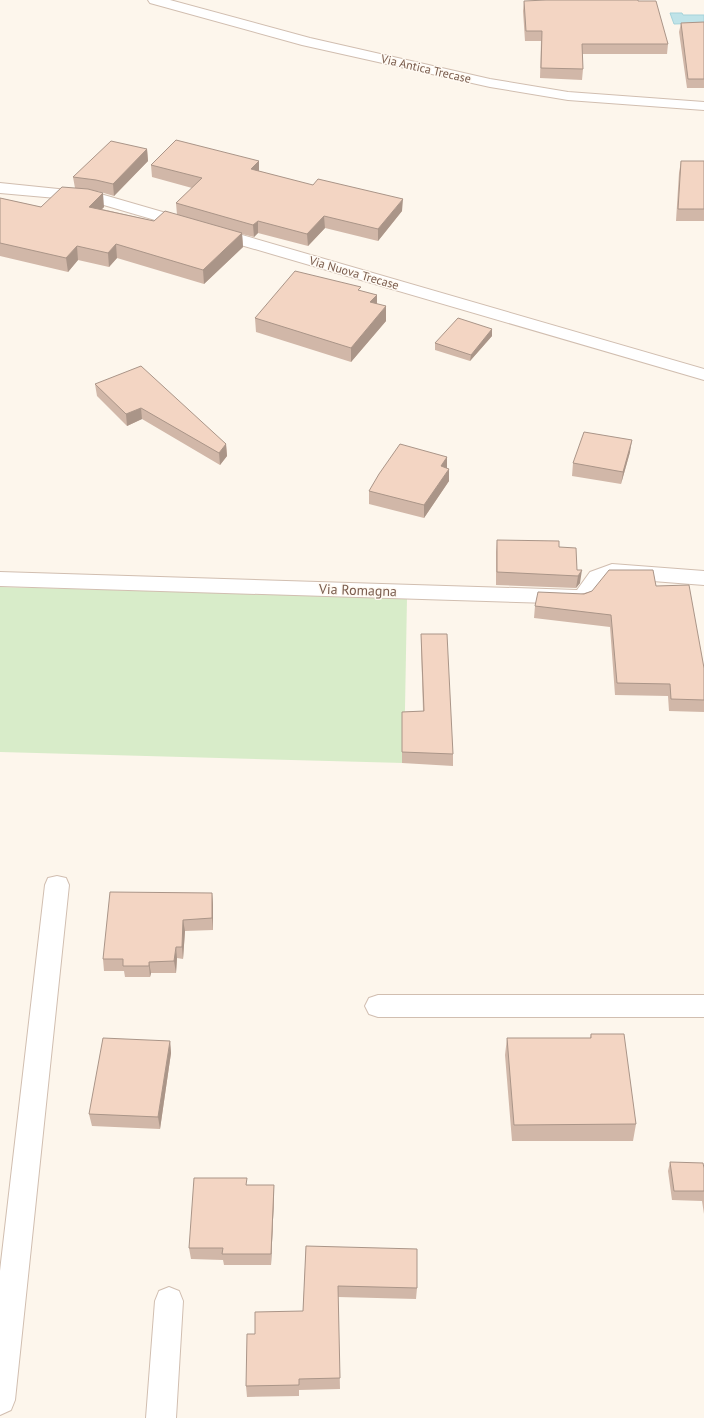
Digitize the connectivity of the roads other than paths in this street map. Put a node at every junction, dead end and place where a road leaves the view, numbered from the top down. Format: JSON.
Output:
{"nodes":[{"id":1,"x":154,"y":0,"type":"edge"},
{"id":2,"x":704,"y":106,"type":"edge"},
{"id":3,"x":0,"y":188,"type":"edge"},
{"id":4,"x":704,"y":375,"type":"edge"},
{"id":5,"x":704,"y":578,"type":"edge"},
{"id":6,"x":0,"y":580,"type":"edge"},
{"id":7,"x":57,"y":885,"type":"dead end"},
{"id":8,"x":378,"y":1006,"type":"dead end"},
{"id":9,"x":704,"y":1006,"type":"edge"},
{"id":10,"x":169,"y":1300,"type":"dead end"},
{"id":11,"x":0,"y":1400,"type":"edge"},
{"id":12,"x":161,"y":1418,"type":"edge"}],
"edges":[{"from":1,"to":2,"type":"street","name":"Via Antica Trecase"},
{"from":3,"to":4,"type":"street","name":"Via Nuova Trecase"},
{"from":5,"to":6,"type":"street","name":"Via Romagna"},
{"from":7,"to":11,"type":"street"},
{"from":8,"to":9,"type":"street"},
{"from":10,"to":12,"type":"street"}]}
